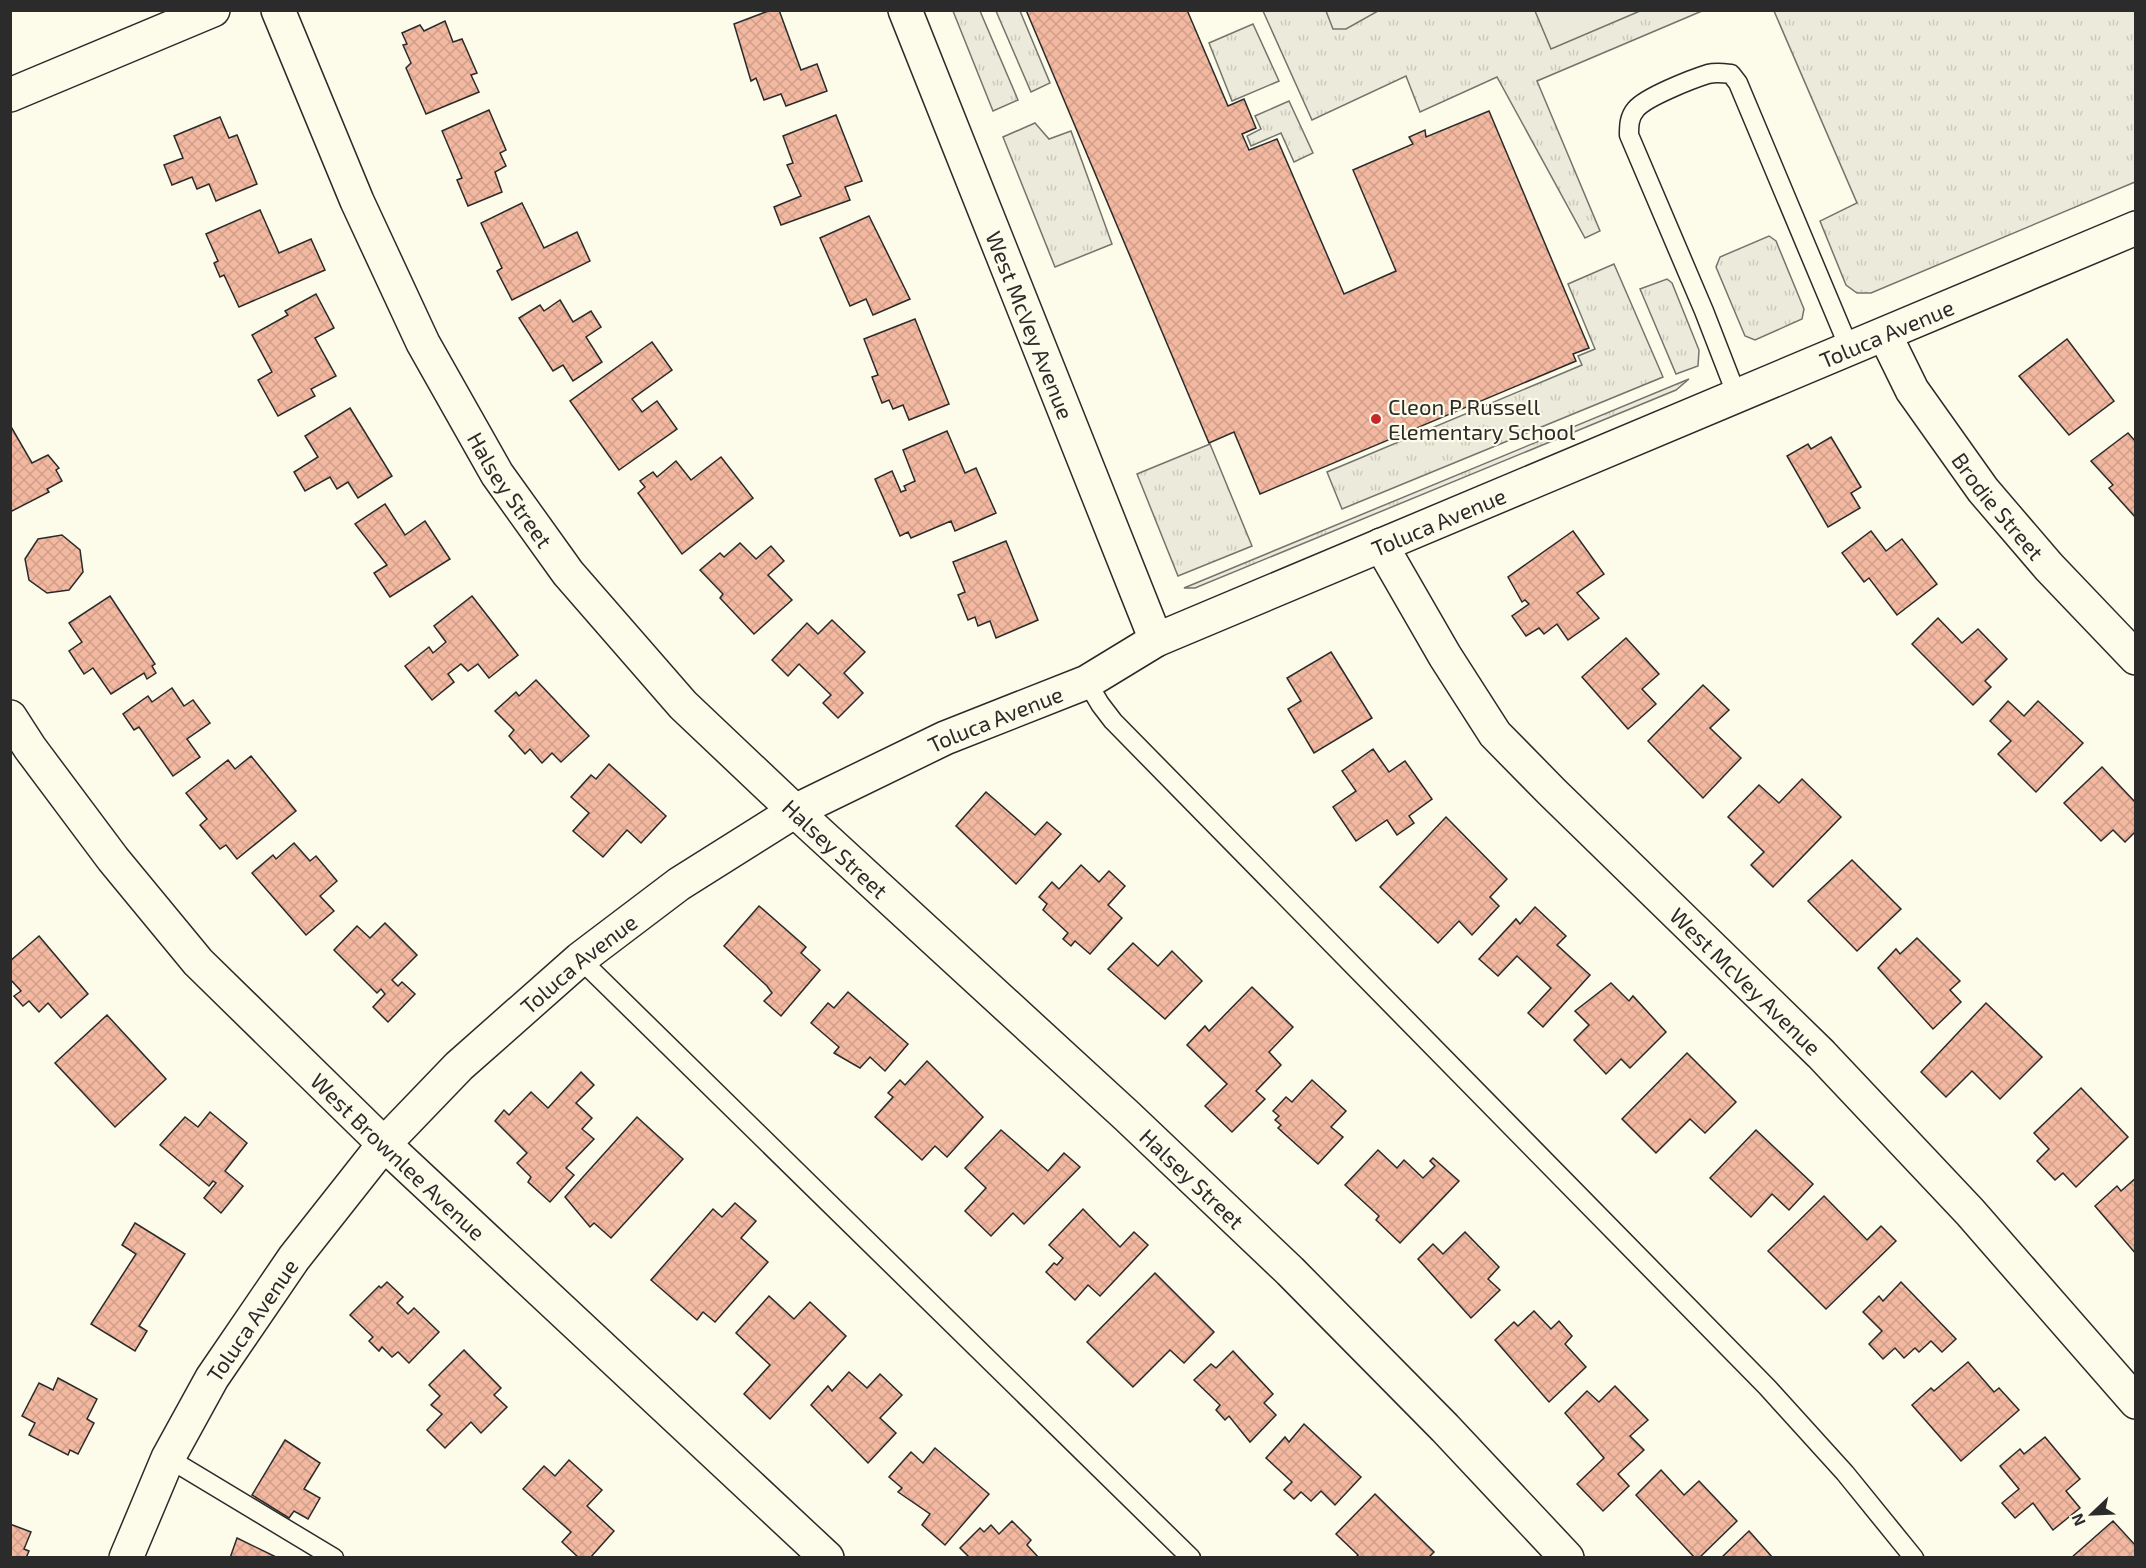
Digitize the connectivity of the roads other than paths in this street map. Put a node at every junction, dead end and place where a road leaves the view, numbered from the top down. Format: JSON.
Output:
{"nodes":[{"id":1,"x":213,"y":10,"type":"edge"},
{"id":2,"x":278,"y":10,"type":"edge"},
{"id":3,"x":905,"y":10,"type":"edge"},
{"id":4,"x":10,"y":95,"type":"edge"},
{"id":5,"x":2132,"y":237,"type":"edge"},
{"id":6,"x":1886,"y":335,"type":"junction"},
{"id":7,"x":1850,"y":350,"type":"junction"},
{"id":8,"x":1737,"y":396,"type":"junction"},
{"id":9,"x":1381,"y":545,"type":"junction"},
{"id":10,"x":1156,"y":640,"type":"junction"},
{"id":11,"x":2136,"y":658,"type":"edge"},
{"id":12,"x":1087,"y":682,"type":"junction"},
{"id":13,"x":10,"y":717,"type":"edge"},
{"id":14,"x":795,"y":812,"type":"junction"},
{"id":15,"x":580,"y":958,"type":"junction"},
{"id":16,"x":384,"y":1144,"type":"junction"},
{"id":17,"x":2136,"y":1402,"type":"edge"},
{"id":18,"x":168,"y":1458,"type":"junction"},
{"id":19,"x":126,"y":1557,"type":"edge"},
{"id":20,"x":334,"y":1557,"type":"edge"},
{"id":21,"x":828,"y":1557,"type":"edge"},
{"id":22,"x":1191,"y":1557,"type":"edge"},
{"id":23,"x":1567,"y":1557,"type":"edge"},
{"id":24,"x":1914,"y":1557,"type":"edge"}],
"edges":[{"from":1,"to":4,"type":"street"},
{"from":2,"to":14,"type":"street","name":"Halsey Street"},
{"from":3,"to":10,"type":"street","name":"West McVey Avenue"},
{"from":5,"to":6,"type":"street","name":"Toluca Avenue"},
{"from":6,"to":7,"type":"street","name":"Toluca Avenue"},
{"from":6,"to":11,"type":"street","name":"Brodie Street"},
{"from":7,"to":8,"type":"street","name":"Toluca Avenue"},
{"from":7,"to":8,"type":"lane"},
{"from":8,"to":9,"type":"street","name":"Toluca Avenue"},
{"from":9,"to":10,"type":"street","name":"Toluca Avenue"},
{"from":9,"to":17,"type":"street","name":"West McVey Avenue"},
{"from":10,"to":12,"type":"street","name":"Toluca Avenue"},
{"from":12,"to":14,"type":"street","name":"Toluca Avenue"},
{"from":12,"to":24,"type":"lane"},
{"from":13,"to":16,"type":"street","name":"West Brownlee Avenue"},
{"from":14,"to":15,"type":"street","name":"Toluca Avenue"},
{"from":14,"to":23,"type":"street","name":"Halsey Street"},
{"from":15,"to":16,"type":"street","name":"Toluca Avenue"},
{"from":15,"to":22,"type":"lane"},
{"from":16,"to":18,"type":"street","name":"Toluca Avenue"},
{"from":16,"to":21,"type":"street","name":"West Brownlee Avenue"},
{"from":18,"to":19,"type":"street","name":"Toluca Avenue"},
{"from":18,"to":20,"type":"lane"}]}
